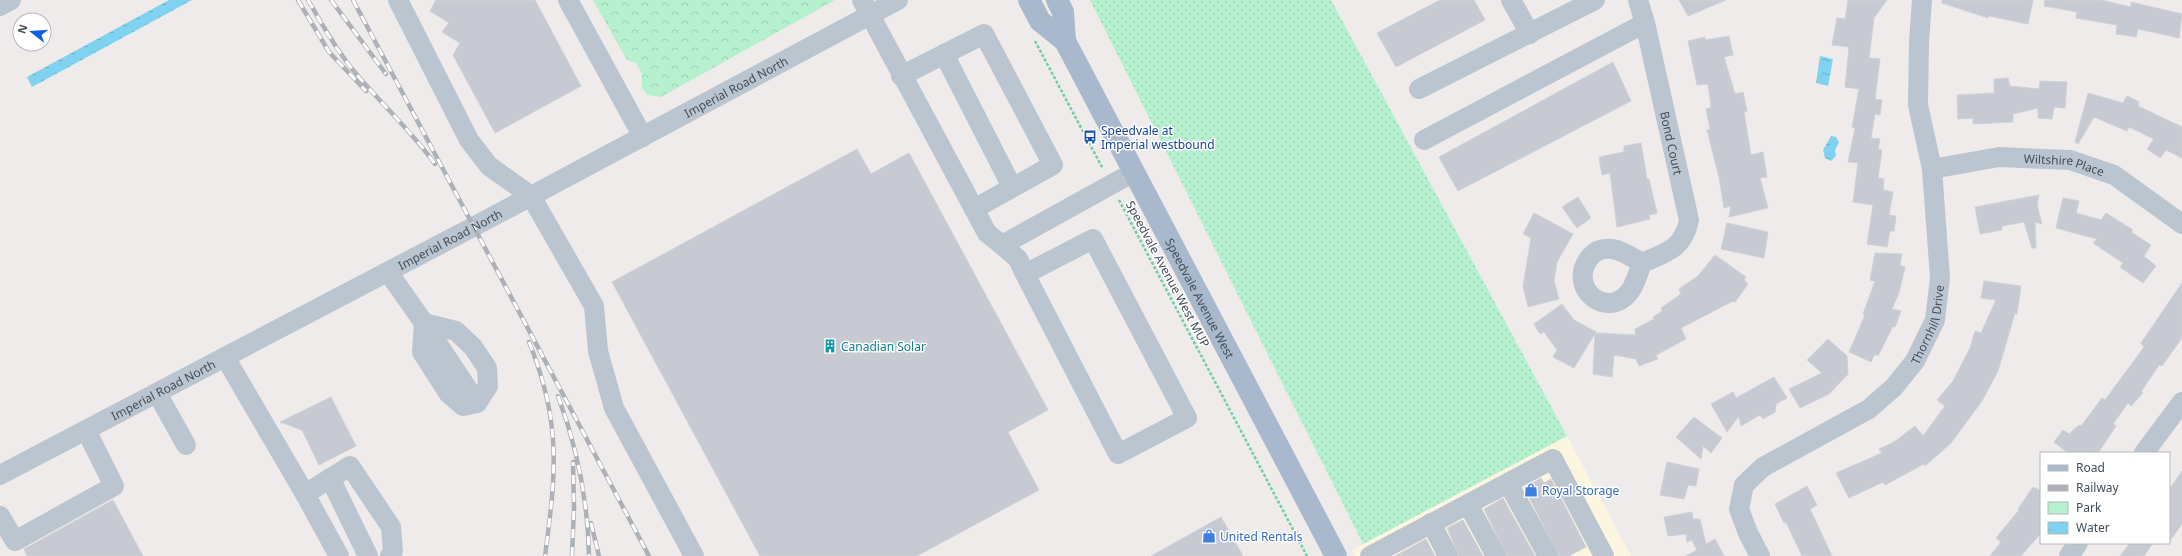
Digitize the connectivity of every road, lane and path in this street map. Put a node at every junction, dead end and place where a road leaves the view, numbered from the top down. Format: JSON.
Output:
{"nodes":[{"id":1,"x":11,"y":0,"type":"edge"},
{"id":2,"x":398,"y":0,"type":"edge"},
{"id":3,"x":568,"y":0,"type":"edge"},
{"id":4,"x":898,"y":0,"type":"edge"},
{"id":5,"x":1029,"y":0,"type":"edge"},
{"id":6,"x":1057,"y":0,"type":"edge"},
{"id":7,"x":1512,"y":0,"type":"edge"},
{"id":8,"x":1595,"y":0,"type":"edge"},
{"id":9,"x":1638,"y":0,"type":"edge"},
{"id":10,"x":1922,"y":0,"type":"edge"},
{"id":11,"x":0,"y":6,"type":"edge"},
{"id":12,"x":866,"y":8,"type":"edge"},
{"id":13,"x":1646,"y":23,"type":"junction"},
{"id":14,"x":1031,"y":34,"type":"dead end"},
{"id":15,"x":1530,"y":34,"type":"junction"},
{"id":16,"x":1065,"y":41,"type":"junction"},
{"id":17,"x":944,"y":54,"type":"junction"},
{"id":18,"x":902,"y":76,"type":"junction"},
{"id":19,"x":1419,"y":89,"type":"dead end"},
{"id":20,"x":642,"y":137,"type":"junction"},
{"id":21,"x":1424,"y":140,"type":"dead end"},
{"id":22,"x":1932,"y":169,"type":"junction"},
{"id":23,"x":1134,"y":172,"type":"junction"},
{"id":24,"x":1111,"y":185,"type":"junction"},
{"id":25,"x":1012,"y":188,"type":"junction"},
{"id":26,"x":531,"y":196,"type":"junction"},
{"id":27,"x":974,"y":209,"type":"junction"},
{"id":28,"x":2182,"y":224,"type":"edge"},
{"id":29,"x":1002,"y":245,"type":"junction"},
{"id":30,"x":1642,"y":263,"type":"dead end"},
{"id":31,"x":388,"y":272,"type":"junction"},
{"id":32,"x":1025,"y":274,"type":"junction"},
{"id":33,"x":424,"y":323,"type":"junction"},
{"id":34,"x":224,"y":357,"type":"junction"},
{"id":35,"x":157,"y":393,"type":"junction"},
{"id":36,"x":2182,"y":402,"type":"edge"},
{"id":37,"x":86,"y":430,"type":"junction"},
{"id":38,"x":186,"y":445,"type":"dead end"},
{"id":39,"x":2145,"y":452,"type":"edge"},
{"id":40,"x":0,"y":475,"type":"edge"},
{"id":41,"x":330,"y":478,"type":"junction"},
{"id":42,"x":1508,"y":483,"type":"junction"},
{"id":43,"x":305,"y":494,"type":"junction"},
{"id":44,"x":1468,"y":504,"type":"junction"},
{"id":45,"x":0,"y":516,"type":"edge"},
{"id":46,"x":1431,"y":524,"type":"junction"},
{"id":47,"x":2077,"y":544,"type":"edge"},
{"id":48,"x":1598,"y":554,"type":"edge"},
{"id":49,"x":339,"y":556,"type":"edge"},
{"id":50,"x":368,"y":556,"type":"edge"},
{"id":51,"x":390,"y":556,"type":"edge"},
{"id":52,"x":694,"y":556,"type":"edge"},
{"id":53,"x":1307,"y":556,"type":"edge"},
{"id":54,"x":1336,"y":556,"type":"edge"},
{"id":55,"x":1370,"y":556,"type":"edge"},
{"id":56,"x":1448,"y":556,"type":"edge"},
{"id":57,"x":1496,"y":556,"type":"edge"},
{"id":58,"x":1548,"y":556,"type":"edge"},
{"id":59,"x":1760,"y":556,"type":"edge"},
{"id":60,"x":2069,"y":556,"type":"edge"}],
"edges":[{"from":1,"to":11,"type":"street"},
{"from":2,"to":26,"type":"street"},
{"from":3,"to":20,"type":"street"},
{"from":4,"to":12,"type":"street","name":"Imperial Road North"},
{"from":5,"to":16,"type":"main road","name":"Speedvale Avenue West"},
{"from":6,"to":16,"type":"main road","name":"Speedvale Avenue West"},
{"from":7,"to":15,"type":"street"},
{"from":8,"to":15,"type":"street"},
{"from":9,"to":13,"type":"street","name":"Bond Court"},
{"from":10,"to":22,"type":"street","name":"Thornhill Drive"},
{"from":12,"to":18,"type":"street"},
{"from":12,"to":20,"type":"street","name":"Imperial Road North"},
{"from":13,"to":21,"type":"street"},
{"from":13,"to":30,"type":"street","name":"Bond Court"},
{"from":14,"to":24,"type":"path","name":"Speedvale Avenue West MUP"},
{"from":15,"to":19,"type":"street"},
{"from":16,"to":23,"type":"main road","name":"Speedvale Avenue West"},
{"from":17,"to":18,"type":"street"},
{"from":17,"to":25,"type":"street"},
{"from":17,"to":25,"type":"street"},
{"from":18,"to":27,"type":"street"},
{"from":20,"to":26,"type":"street","name":"Imperial Road North"},
{"from":22,"to":28,"type":"street","name":"Wiltshire Place"},
{"from":22,"to":59,"type":"street","name":"Thornhill Drive"},
{"from":23,"to":24,"type":"street"},
{"from":23,"to":54,"type":"main road","name":"Speedvale Avenue West"},
{"from":24,"to":29,"type":"street"},
{"from":24,"to":53,"type":"path","name":"Speedvale Avenue West MUP"},
{"from":25,"to":27,"type":"street"},
{"from":26,"to":31,"type":"street","name":"Imperial Road North"},
{"from":26,"to":52,"type":"street"},
{"from":27,"to":29,"type":"street"},
{"from":29,"to":32,"type":"street"},
{"from":31,"to":33,"type":"street"},
{"from":31,"to":34,"type":"street","name":"Imperial Road North"},
{"from":32,"to":32,"type":"street"},
{"from":33,"to":33,"type":"street"},
{"from":34,"to":35,"type":"street","name":"Imperial Road North"},
{"from":34,"to":43,"type":"street"},
{"from":35,"to":37,"type":"street","name":"Imperial Road North"},
{"from":35,"to":38,"type":"street"},
{"from":36,"to":39,"type":"street"},
{"from":37,"to":40,"type":"street","name":"Imperial Road North"},
{"from":37,"to":45,"type":"street"},
{"from":41,"to":43,"type":"street"},
{"from":41,"to":50,"type":"street"},
{"from":41,"to":51,"type":"street"},
{"from":42,"to":44,"type":"street"},
{"from":42,"to":48,"type":"street"},
{"from":42,"to":58,"type":"street"},
{"from":43,"to":49,"type":"street"},
{"from":44,"to":46,"type":"street"},
{"from":44,"to":57,"type":"street"},
{"from":46,"to":55,"type":"street"},
{"from":46,"to":56,"type":"street"},
{"from":47,"to":60,"type":"street"}]}
